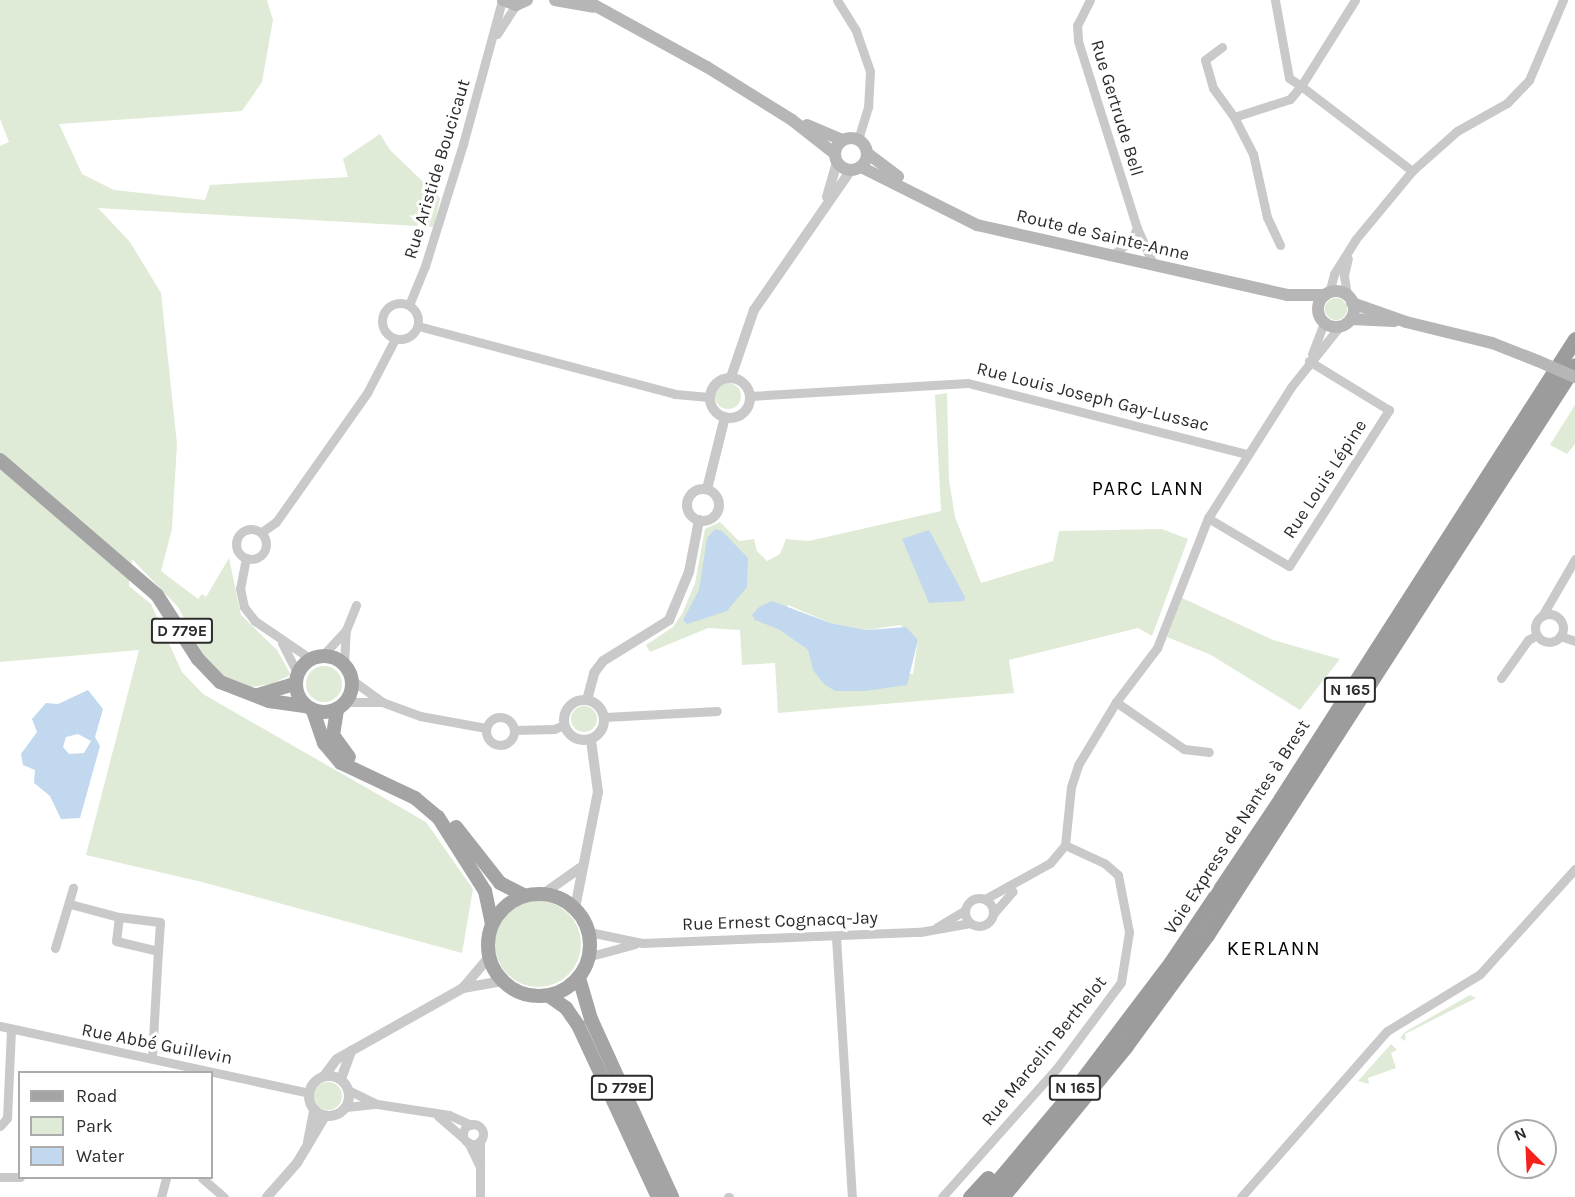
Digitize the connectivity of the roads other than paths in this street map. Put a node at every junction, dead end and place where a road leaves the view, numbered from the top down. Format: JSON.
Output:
{"nodes":[{"id":1,"x":503,"y":0,"type":"edge"},
{"id":2,"x":555,"y":0,"type":"edge"},
{"id":3,"x":585,"y":0,"type":"edge"},
{"id":4,"x":837,"y":0,"type":"edge"},
{"id":5,"x":1090,"y":0,"type":"edge"},
{"id":6,"x":1275,"y":0,"type":"edge"},
{"id":7,"x":1355,"y":0,"type":"edge"},
{"id":8,"x":1563,"y":0,"type":"edge"},
{"id":9,"x":521,"y":3,"type":"edge"},
{"id":10,"x":603,"y":9,"type":"junction"},
{"id":11,"x":493,"y":41,"type":"junction"},
{"id":12,"x":1222,"y":47,"type":"dead end"},
{"id":13,"x":1301,"y":86,"type":"junction"},
{"id":14,"x":1234,"y":117,"type":"junction"},
{"id":15,"x":792,"y":120,"type":"junction"},
{"id":16,"x":843,"y":140,"type":"junction"},
{"id":17,"x":858,"y":140,"type":"junction"},
{"id":18,"x":867,"y":153,"type":"junction"},
{"id":19,"x":836,"y":158,"type":"junction"},
{"id":20,"x":856,"y":169,"type":"junction"},
{"id":21,"x":1412,"y":171,"type":"junction"},
{"id":22,"x":916,"y":193,"type":"junction"},
{"id":23,"x":822,"y":211,"type":"junction"},
{"id":24,"x":1137,"y":228,"type":"junction"},
{"id":25,"x":1280,"y":245,"type":"dead end"},
{"id":26,"x":1351,"y":246,"type":"junction"},
{"id":27,"x":1113,"y":255,"type":"junction"},
{"id":28,"x":1153,"y":264,"type":"junction"},
{"id":29,"x":1327,"y":294,"type":"junction"},
{"id":30,"x":1287,"y":295,"type":"junction"},
{"id":31,"x":1349,"y":299,"type":"junction"},
{"id":32,"x":409,"y":305,"type":"junction"},
{"id":33,"x":1321,"y":316,"type":"junction"},
{"id":34,"x":1351,"y":319,"type":"junction"},
{"id":35,"x":1406,"y":321,"type":"junction"},
{"id":36,"x":418,"y":326,"type":"junction"},
{"id":37,"x":1339,"y":327,"type":"junction"},
{"id":38,"x":394,"y":339,"type":"junction"},
{"id":39,"x":1575,"y":339,"type":"edge"},
{"id":40,"x":1310,"y":360,"type":"junction"},
{"id":41,"x":1575,"y":365,"type":"edge"},
{"id":42,"x":731,"y":377,"type":"junction"},
{"id":43,"x":1575,"y":377,"type":"edge"},
{"id":44,"x":750,"y":396,"type":"junction"},
{"id":45,"x":710,"y":397,"type":"junction"},
{"id":46,"x":724,"y":417,"type":"junction"},
{"id":47,"x":1247,"y":454,"type":"junction"},
{"id":48,"x":0,"y":460,"type":"edge"},
{"id":49,"x":707,"y":489,"type":"junction"},
{"id":50,"x":1208,"y":518,"type":"junction"},
{"id":51,"x":699,"y":520,"type":"junction"},
{"id":52,"x":262,"y":532,"type":"junction"},
{"id":53,"x":246,"y":558,"type":"junction"},
{"id":54,"x":1575,"y":559,"type":"edge"},
{"id":55,"x":356,"y":605,"type":"dead end"},
{"id":56,"x":1542,"y":616,"type":"junction"},
{"id":57,"x":346,"y":630,"type":"junction"},
{"id":58,"x":1537,"y":635,"type":"junction"},
{"id":59,"x":1560,"y":636,"type":"junction"},
{"id":60,"x":281,"y":641,"type":"junction"},
{"id":61,"x":1575,"y":641,"type":"edge"},
{"id":62,"x":316,"y":658,"type":"junction"},
{"id":63,"x":344,"y":664,"type":"junction"},
{"id":64,"x":1501,"y":678,"type":"dead end"},
{"id":65,"x":296,"y":679,"type":"junction"},
{"id":66,"x":352,"y":680,"type":"junction"},
{"id":67,"x":253,"y":695,"type":"junction"},
{"id":68,"x":587,"y":700,"type":"junction"},
{"id":69,"x":382,"y":702,"type":"junction"},
{"id":70,"x":1116,"y":702,"type":"junction"},
{"id":71,"x":341,"y":706,"type":"junction"},
{"id":72,"x":309,"y":709,"type":"junction"},
{"id":73,"x":717,"y":711,"type":"dead end"},
{"id":74,"x":605,"y":717,"type":"junction"},
{"id":75,"x":564,"y":725,"type":"junction"},
{"id":76,"x":486,"y":728,"type":"junction"},
{"id":77,"x":514,"y":730,"type":"junction"},
{"id":78,"x":591,"y":740,"type":"junction"},
{"id":79,"x":1209,"y":752,"type":"dead end"},
{"id":80,"x":1065,"y":845,"type":"junction"},
{"id":81,"x":580,"y":868,"type":"junction"},
{"id":82,"x":1575,"y":869,"type":"edge"},
{"id":83,"x":1023,"y":881,"type":"junction"},
{"id":84,"x":74,"y":888,"type":"dead end"},
{"id":85,"x":543,"y":894,"type":"junction"},
{"id":86,"x":525,"y":896,"type":"junction"},
{"id":87,"x":985,"y":899,"type":"junction"},
{"id":88,"x":70,"y":904,"type":"junction"},
{"id":89,"x":575,"y":909,"type":"junction"},
{"id":90,"x":964,"y":910,"type":"junction"},
{"id":91,"x":993,"y":915,"type":"junction"},
{"id":92,"x":119,"y":916,"type":"junction"},
{"id":93,"x":970,"y":923,"type":"junction"},
{"id":94,"x":492,"y":924,"type":"junction"},
{"id":95,"x":589,"y":932,"type":"junction"},
{"id":96,"x":920,"y":933,"type":"junction"},
{"id":97,"x":836,"y":937,"type":"junction"},
{"id":98,"x":642,"y":943,"type":"junction"},
{"id":99,"x":55,"y":948,"type":"dead end"},
{"id":100,"x":158,"y":951,"type":"junction"},
{"id":101,"x":591,"y":956,"type":"junction"},
{"id":102,"x":489,"y":957,"type":"junction"},
{"id":103,"x":579,"y":978,"type":"junction"},
{"id":104,"x":501,"y":981,"type":"junction"},
{"id":105,"x":463,"y":988,"type":"junction"},
{"id":106,"x":549,"y":996,"type":"junction"},
{"id":107,"x":0,"y":1026,"type":"edge"},
{"id":108,"x":11,"y":1029,"type":"junction"},
{"id":109,"x":351,"y":1051,"type":"junction"},
{"id":110,"x":152,"y":1057,"type":"junction"},
{"id":111,"x":324,"y":1076,"type":"junction"},
{"id":112,"x":341,"y":1079,"type":"junction"},
{"id":113,"x":348,"y":1090,"type":"junction"},
{"id":114,"x":309,"y":1092,"type":"junction"},
{"id":115,"x":377,"y":1104,"type":"junction"},
{"id":116,"x":346,"y":1107,"type":"junction"},
{"id":117,"x":314,"y":1110,"type":"junction"},
{"id":118,"x":325,"y":1116,"type":"junction"},
{"id":119,"x":438,"y":1116,"type":"junction"},
{"id":120,"x":471,"y":1125,"type":"junction"},
{"id":121,"x":0,"y":1126,"type":"edge"},
{"id":122,"x":1055,"y":1136,"type":"junction"},
{"id":123,"x":1034,"y":1139,"type":"junction"},
{"id":124,"x":465,"y":1140,"type":"junction"},
{"id":125,"x":480,"y":1141,"type":"junction"},
{"id":126,"x":308,"y":1143,"type":"junction"},
{"id":127,"x":480,"y":1167,"type":"junction"},
{"id":128,"x":18,"y":1177,"type":"edge"},
{"id":129,"x":0,"y":1178,"type":"edge"},
{"id":130,"x":166,"y":1179,"type":"edge"},
{"id":131,"x":203,"y":1179,"type":"edge"},
{"id":132,"x":161,"y":1197,"type":"edge"},
{"id":133,"x":224,"y":1197,"type":"edge"},
{"id":134,"x":267,"y":1197,"type":"edge"},
{"id":135,"x":480,"y":1197,"type":"edge"},
{"id":136,"x":658,"y":1197,"type":"edge"},
{"id":137,"x":672,"y":1197,"type":"edge"},
{"id":138,"x":852,"y":1197,"type":"edge"},
{"id":139,"x":942,"y":1197,"type":"edge"},
{"id":140,"x":970,"y":1197,"type":"edge"},
{"id":141,"x":984,"y":1197,"type":"edge"},
{"id":142,"x":1002,"y":1197,"type":"edge"},
{"id":143,"x":1013,"y":1197,"type":"edge"},
{"id":144,"x":1241,"y":1197,"type":"edge"}],
"edges":[{"from":1,"to":9,"type":"main road"},
{"from":1,"to":11,"type":"street","name":"Rue Aristide Boucicaut"},
{"from":2,"to":10,"type":"main road"},
{"from":3,"to":10,"type":"main road"},
{"from":4,"to":17,"type":"street"},
{"from":5,"to":24,"type":"street","name":"Rue Gertrude Bell"},
{"from":6,"to":13,"type":"street"},
{"from":7,"to":13,"type":"street"},
{"from":8,"to":21,"type":"street"},
{"from":9,"to":11,"type":"street","name":"Rue Aristide Boucicaut"},
{"from":10,"to":15,"type":"main road"},
{"from":11,"to":32,"type":"street","name":"Rue Aristide Boucicaut"},
{"from":12,"to":14,"type":"street"},
{"from":13,"to":14,"type":"street"},
{"from":13,"to":21,"type":"street"},
{"from":14,"to":25,"type":"street"},
{"from":15,"to":16,"type":"main road"},
{"from":15,"to":19,"type":"main road"},
{"from":16,"to":17,"type":"main road"},
{"from":16,"to":19,"type":"main road"},
{"from":17,"to":18,"type":"main road","name":"Route de Sainte-Anne"},
{"from":18,"to":20,"type":"main road"},
{"from":18,"to":22,"type":"main road","name":"Route de Sainte-Anne"},
{"from":19,"to":20,"type":"main road","name":"Route de Sainte-Anne"},
{"from":19,"to":23,"type":"street"},
{"from":20,"to":22,"type":"main road","name":"Route de Sainte-Anne"},
{"from":20,"to":23,"type":"street"},
{"from":21,"to":26,"type":"street"},
{"from":22,"to":27,"type":"main road","name":"Route de Sainte-Anne"},
{"from":23,"to":42,"type":"street"},
{"from":24,"to":27,"type":"street"},
{"from":24,"to":28,"type":"street","name":"Rue Gertrude Bell"},
{"from":26,"to":29,"type":"street"},
{"from":26,"to":31,"type":"street"},
{"from":27,"to":28,"type":"main road","name":"Route de Sainte-Anne"},
{"from":28,"to":30,"type":"main road","name":"Route de Sainte-Anne"},
{"from":29,"to":30,"type":"main road","name":"Route de Sainte-Anne"},
{"from":29,"to":31,"type":"main road","name":"Route de Sainte-Anne"},
{"from":29,"to":33,"type":"main road"},
{"from":30,"to":33,"type":"main road","name":"Route de Sainte-Anne"},
{"from":31,"to":34,"type":"main road"},
{"from":31,"to":35,"type":"main road"},
{"from":32,"to":36,"type":"street"},
{"from":32,"to":38,"type":"street"},
{"from":33,"to":37,"type":"main road","name":"Route de Sainte-Anne"},
{"from":33,"to":40,"type":"street"},
{"from":34,"to":35,"type":"main road"},
{"from":34,"to":37,"type":"main road"},
{"from":35,"to":43,"type":"main road","bridge":true},
{"from":36,"to":38,"type":"street"},
{"from":36,"to":45,"type":"street"},
{"from":37,"to":40,"type":"street"},
{"from":38,"to":52,"type":"street"},
{"from":39,"to":123,"type":"highway","name":"Voie Express de Nantes à Brest","number":"N 165"},
{"from":40,"to":47,"type":"street"},
{"from":40,"to":50,"type":"street","name":"Rue Louis Lépine"},
{"from":41,"to":122,"type":"highway","name":"Voie Express de Nantes à Brest","number":"N 165"},
{"from":42,"to":44,"type":"street"},
{"from":42,"to":45,"type":"street"},
{"from":44,"to":46,"type":"street"},
{"from":44,"to":47,"type":"street","name":"Rue Louis Joseph Gay-Lussac"},
{"from":45,"to":46,"type":"street"},
{"from":46,"to":49,"type":"street"},
{"from":47,"to":50,"type":"street"},
{"from":48,"to":67,"type":"main road","number":"D 779E"},
{"from":49,"to":51,"type":"street"},
{"from":49,"to":51,"type":"street"},
{"from":50,"to":70,"type":"street"},
{"from":51,"to":68,"type":"street"},
{"from":52,"to":53,"type":"street"},
{"from":52,"to":53,"type":"street"},
{"from":53,"to":60,"type":"street"},
{"from":54,"to":56,"type":"street"},
{"from":55,"to":57,"type":"street"},
{"from":56,"to":58,"type":"street"},
{"from":56,"to":59,"type":"street"},
{"from":57,"to":62,"type":"street"},
{"from":57,"to":63,"type":"street"},
{"from":58,"to":59,"type":"street"},
{"from":58,"to":64,"type":"street"},
{"from":59,"to":61,"type":"street"},
{"from":60,"to":62,"type":"street"},
{"from":60,"to":65,"type":"street"},
{"from":62,"to":63,"type":"main road"},
{"from":62,"to":65,"type":"main road"},
{"from":63,"to":66,"type":"main road"},
{"from":65,"to":67,"type":"main road"},
{"from":65,"to":72,"type":"main road"},
{"from":66,"to":69,"type":"street"},
{"from":66,"to":71,"type":"main road"},
{"from":67,"to":72,"type":"main road","number":"D 779E"},
{"from":68,"to":74,"type":"street"},
{"from":68,"to":75,"type":"street"},
{"from":69,"to":71,"type":"street"},
{"from":69,"to":76,"type":"street"},
{"from":70,"to":79,"type":"street"},
{"from":70,"to":80,"type":"street"},
{"from":71,"to":72,"type":"main road"},
{"from":71,"to":86,"type":"main road"},
{"from":72,"to":94,"type":"main road"},
{"from":73,"to":74,"type":"street"},
{"from":74,"to":78,"type":"street"},
{"from":75,"to":77,"type":"street"},
{"from":75,"to":78,"type":"street"},
{"from":76,"to":77,"type":"street"},
{"from":76,"to":77,"type":"street"},
{"from":78,"to":81,"type":"street"},
{"from":80,"to":83,"type":"street"},
{"from":80,"to":139,"type":"street","name":"Rue Marcelin Berthelot"},
{"from":81,"to":85,"type":"street"},
{"from":81,"to":89,"type":"street"},
{"from":82,"to":144,"type":"street"},
{"from":83,"to":87,"type":"street"},
{"from":83,"to":91,"type":"street"},
{"from":84,"to":88,"type":"street"},
{"from":85,"to":86,"type":"main road"},
{"from":85,"to":89,"type":"main road"},
{"from":86,"to":94,"type":"main road"},
{"from":87,"to":90,"type":"street"},
{"from":87,"to":91,"type":"street"},
{"from":88,"to":92,"type":"street"},
{"from":88,"to":99,"type":"street"},
{"from":89,"to":95,"type":"main road"},
{"from":90,"to":93,"type":"street"},
{"from":90,"to":96,"type":"street","name":"Rue Ernest Cognacq-Jay"},
{"from":91,"to":93,"type":"street"},
{"from":92,"to":100,"type":"street"},
{"from":92,"to":100,"type":"street"},
{"from":93,"to":96,"type":"street","name":"Rue Ernest Cognacq-Jay"},
{"from":94,"to":102,"type":"main road"},
{"from":95,"to":98,"type":"street","name":"Rue Ernest Cognacq-Jay"},
{"from":95,"to":101,"type":"main road"},
{"from":96,"to":97,"type":"street","name":"Rue Ernest Cognacq-Jay"},
{"from":97,"to":98,"type":"street","name":"Rue Ernest Cognacq-Jay"},
{"from":97,"to":138,"type":"street"},
{"from":98,"to":101,"type":"street","name":"Rue Ernest Cognacq-Jay"},
{"from":100,"to":110,"type":"street"},
{"from":101,"to":103,"type":"main road"},
{"from":102,"to":104,"type":"main road"},
{"from":102,"to":105,"type":"street"},
{"from":103,"to":106,"type":"main road"},
{"from":103,"to":137,"type":"main road","number":"D 779E"},
{"from":104,"to":105,"type":"street"},
{"from":104,"to":106,"type":"main road"},
{"from":105,"to":109,"type":"street"},
{"from":106,"to":136,"type":"main road","number":"D 779E"},
{"from":107,"to":108,"type":"street","name":"Rue Abbé Guillevin"},
{"from":108,"to":110,"type":"street","name":"Rue Abbé Guillevin"},
{"from":108,"to":121,"type":"street"},
{"from":109,"to":111,"type":"street"},
{"from":109,"to":112,"type":"street"},
{"from":110,"to":114,"type":"street","name":"Rue Abbé Guillevin"},
{"from":111,"to":112,"type":"street"},
{"from":111,"to":114,"type":"street"},
{"from":112,"to":113,"type":"street"},
{"from":113,"to":115,"type":"street"},
{"from":113,"to":116,"type":"street"},
{"from":114,"to":117,"type":"street"},
{"from":115,"to":116,"type":"street"},
{"from":115,"to":119,"type":"street"},
{"from":116,"to":118,"type":"street"},
{"from":117,"to":118,"type":"street"},
{"from":117,"to":126,"type":"street"},
{"from":118,"to":126,"type":"street"},
{"from":119,"to":120,"type":"street"},
{"from":119,"to":124,"type":"street"},
{"from":120,"to":124,"type":"street"},
{"from":120,"to":125,"type":"street"},
{"from":122,"to":142,"type":"highway","name":"Voie Express de Nantes à Brest","number":"N 165"},
{"from":122,"to":143,"type":"highway"},
{"from":123,"to":140,"type":"highway"},
{"from":123,"to":141,"type":"highway","name":"Voie Express de Nantes à Brest","number":"N 165"},
{"from":124,"to":125,"type":"street"},
{"from":124,"to":127,"type":"street"},
{"from":125,"to":127,"type":"street"},
{"from":126,"to":134,"type":"street"},
{"from":127,"to":135,"type":"street"},
{"from":128,"to":129,"type":"street"},
{"from":130,"to":132,"type":"street"},
{"from":131,"to":133,"type":"street"}]}
